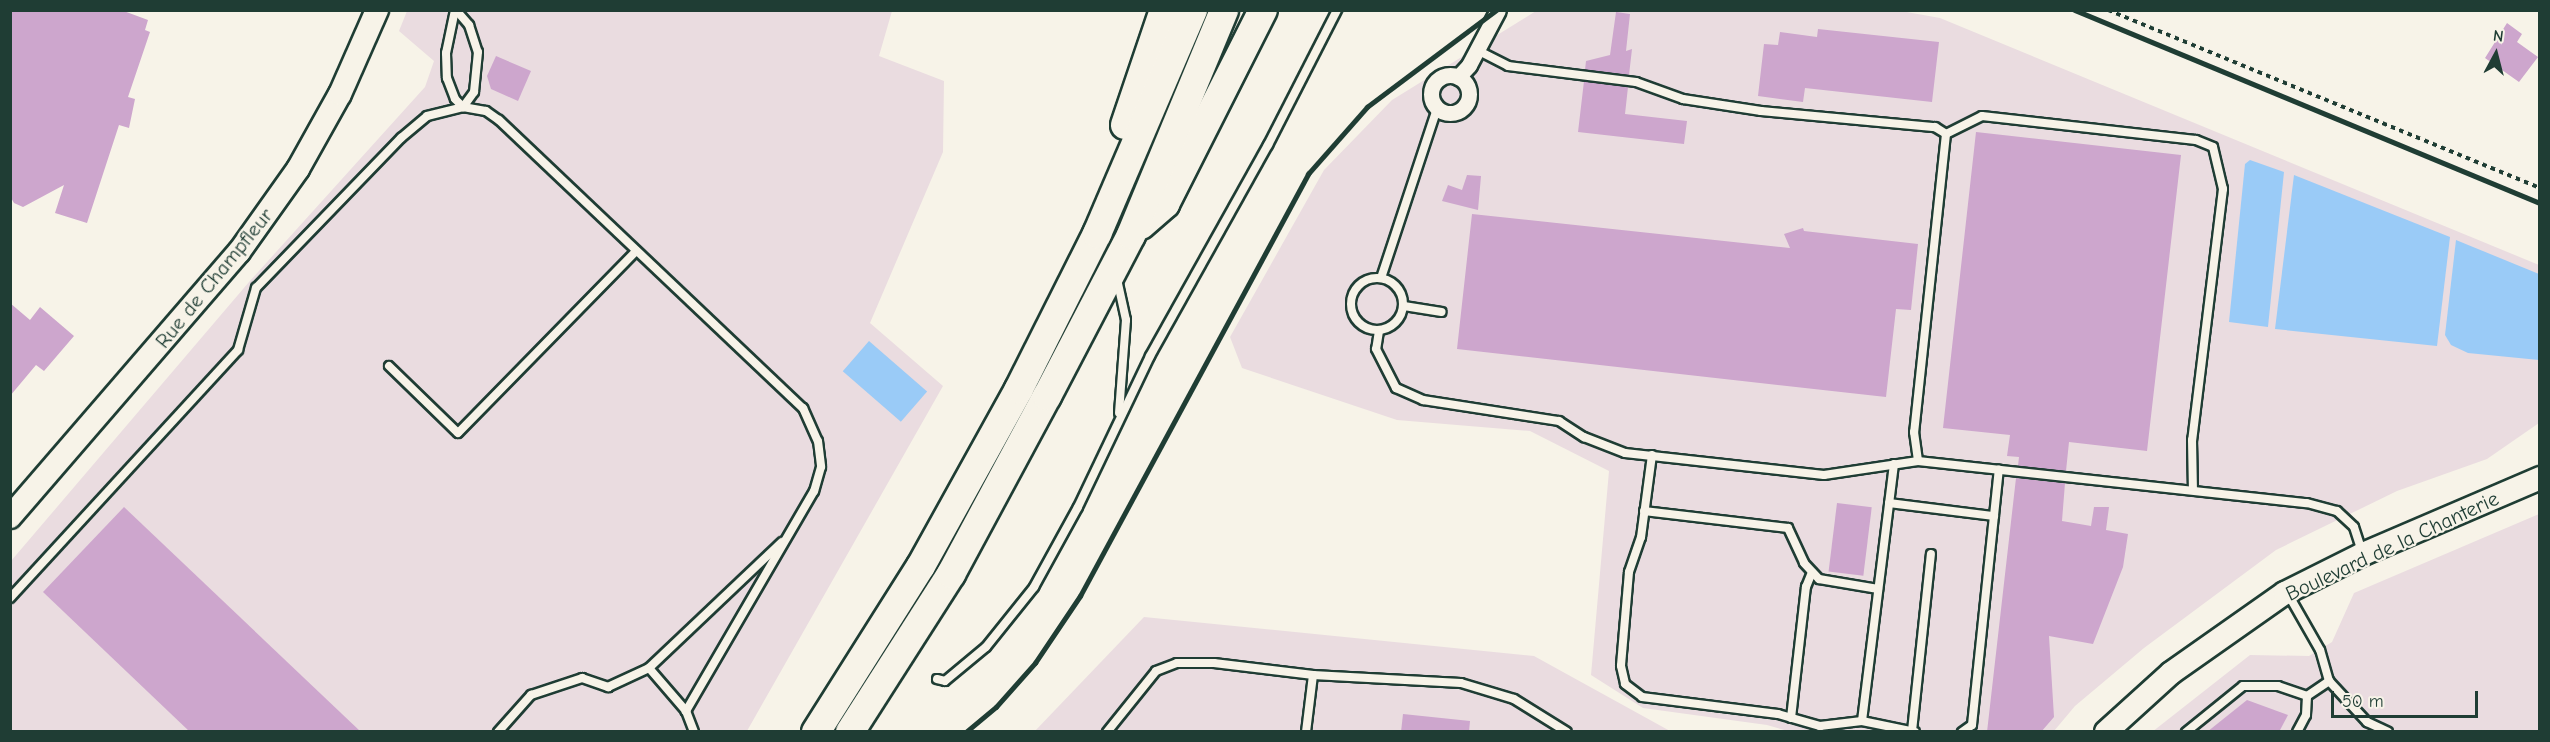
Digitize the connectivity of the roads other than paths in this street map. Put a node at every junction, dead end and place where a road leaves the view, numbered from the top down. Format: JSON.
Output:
{"nodes":[{"id":1,"x":376,"y":10,"type":"edge"},
{"id":2,"x":456,"y":10,"type":"edge"},
{"id":3,"x":1164,"y":10,"type":"edge"},
{"id":4,"x":1193,"y":10,"type":"edge"},
{"id":5,"x":1224,"y":10,"type":"edge"},
{"id":6,"x":1263,"y":10,"type":"edge"},
{"id":7,"x":1337,"y":10,"type":"edge"},
{"id":8,"x":1498,"y":10,"type":"edge"},
{"id":9,"x":1477,"y":50,"type":"junction"},
{"id":10,"x":1458,"y":77,"type":"junction"},
{"id":11,"x":463,"y":107,"type":"junction"},
{"id":12,"x":1437,"y":110,"type":"junction"},
{"id":13,"x":1946,"y":134,"type":"junction"},
{"id":14,"x":1097,"y":234,"type":"junction"},
{"id":15,"x":1131,"y":235,"type":"junction"},
{"id":16,"x":636,"y":251,"type":"junction"},
{"id":17,"x":1115,"y":266,"type":"junction"},
{"id":18,"x":1381,"y":278,"type":"junction"},
{"id":19,"x":1404,"y":306,"type":"junction"},
{"id":20,"x":1442,"y":312,"type":"dead end"},
{"id":21,"x":1379,"y":331,"type":"junction"},
{"id":22,"x":389,"y":366,"type":"dead end"},
{"id":23,"x":1119,"y":417,"type":"junction"},
{"id":24,"x":1652,"y":456,"type":"junction"},
{"id":25,"x":1918,"y":461,"type":"junction"},
{"id":26,"x":1894,"y":464,"type":"junction"},
{"id":27,"x":1999,"y":470,"type":"junction"},
{"id":28,"x":2540,"y":478,"type":"edge"},
{"id":29,"x":2193,"y":490,"type":"junction"},
{"id":30,"x":1889,"y":503,"type":"junction"},
{"id":31,"x":1644,"y":511,"type":"junction"},
{"id":32,"x":1994,"y":516,"type":"junction"},
{"id":33,"x":10,"y":517,"type":"edge"},
{"id":34,"x":786,"y":538,"type":"junction"},
{"id":35,"x":1931,"y":554,"type":"dead end"},
{"id":36,"x":2363,"y":554,"type":"junction"},
{"id":37,"x":1812,"y":572,"type":"junction"},
{"id":38,"x":1878,"y":589,"type":"junction"},
{"id":39,"x":2287,"y":592,"type":"junction"},
{"id":40,"x":10,"y":598,"type":"edge"},
{"id":41,"x":649,"y":668,"type":"junction"},
{"id":42,"x":1313,"y":675,"type":"junction"},
{"id":43,"x":937,"y":679,"type":"dead end"},
{"id":44,"x":2329,"y":681,"type":"junction"},
{"id":45,"x":2307,"y":696,"type":"junction"},
{"id":46,"x":686,"y":711,"type":"junction"},
{"id":47,"x":1791,"y":718,"type":"junction"},
{"id":48,"x":1862,"y":721,"type":"junction"},
{"id":49,"x":1913,"y":731,"type":"edge"},
{"id":50,"x":498,"y":732,"type":"edge"},
{"id":51,"x":694,"y":732,"type":"edge"},
{"id":52,"x":816,"y":732,"type":"edge"},
{"id":53,"x":850,"y":732,"type":"edge"},
{"id":54,"x":1107,"y":732,"type":"edge"},
{"id":55,"x":1306,"y":732,"type":"edge"},
{"id":56,"x":1567,"y":732,"type":"edge"},
{"id":57,"x":1962,"y":732,"type":"edge"},
{"id":58,"x":2106,"y":732,"type":"edge"},
{"id":59,"x":2186,"y":732,"type":"edge"},
{"id":60,"x":2297,"y":732,"type":"edge"},
{"id":61,"x":2388,"y":732,"type":"edge"}],
"edges":[{"from":1,"to":33,"type":"street","name":"Rue de Champfleur"},
{"from":2,"to":11,"type":"lane"},
{"from":2,"to":11,"type":"lane"},
{"from":3,"to":14,"type":"highway"},
{"from":4,"to":14,"type":"highway"},
{"from":5,"to":15,"type":"highway"},
{"from":6,"to":15,"type":"highway"},
{"from":7,"to":23,"type":"lane"},
{"from":8,"to":9,"type":"street"},
{"from":9,"to":10,"type":"street"},
{"from":9,"to":13,"type":"lane"},
{"from":10,"to":12,"type":"street"},
{"from":10,"to":12,"type":"street"},
{"from":11,"to":16,"type":"lane"},
{"from":11,"to":40,"type":"lane"},
{"from":12,"to":18,"type":"lane"},
{"from":13,"to":25,"type":"lane"},
{"from":13,"to":29,"type":"lane"},
{"from":14,"to":52,"type":"highway"},
{"from":15,"to":17,"type":"highway"},
{"from":16,"to":22,"type":"lane"},
{"from":16,"to":34,"type":"lane"},
{"from":17,"to":23,"type":"lane"},
{"from":17,"to":53,"type":"highway"},
{"from":18,"to":19,"type":"lane"},
{"from":18,"to":21,"type":"lane"},
{"from":19,"to":20,"type":"lane"},
{"from":19,"to":21,"type":"lane"},
{"from":21,"to":24,"type":"lane"},
{"from":23,"to":43,"type":"lane"},
{"from":24,"to":26,"type":"lane"},
{"from":24,"to":31,"type":"lane"},
{"from":25,"to":26,"type":"lane"},
{"from":25,"to":27,"type":"lane"},
{"from":26,"to":30,"type":"lane"},
{"from":27,"to":29,"type":"lane"},
{"from":27,"to":32,"type":"lane"},
{"from":28,"to":36,"type":"street","name":"Boulevard de la Chanterie"},
{"from":29,"to":36,"type":"lane"},
{"from":30,"to":32,"type":"lane"},
{"from":30,"to":38,"type":"lane"},
{"from":31,"to":37,"type":"lane"},
{"from":31,"to":47,"type":"lane"},
{"from":32,"to":57,"type":"lane"},
{"from":34,"to":41,"type":"lane"},
{"from":34,"to":46,"type":"lane"},
{"from":35,"to":49,"type":"lane"},
{"from":36,"to":39,"type":"street","name":"Boulevard de la Chanterie"},
{"from":37,"to":38,"type":"lane"},
{"from":37,"to":47,"type":"lane"},
{"from":38,"to":48,"type":"lane"},
{"from":39,"to":44,"type":"lane"},
{"from":39,"to":58,"type":"street","name":"Boulevard de la Chanterie"},
{"from":41,"to":46,"type":"lane"},
{"from":41,"to":50,"type":"lane"},
{"from":42,"to":54,"type":"lane"},
{"from":42,"to":55,"type":"lane"},
{"from":42,"to":56,"type":"lane"},
{"from":44,"to":45,"type":"lane"},
{"from":44,"to":61,"type":"lane"},
{"from":45,"to":59,"type":"lane"},
{"from":45,"to":60,"type":"lane"},
{"from":46,"to":51,"type":"lane"},
{"from":47,"to":48,"type":"lane"},
{"from":48,"to":49,"type":"lane"}]}
